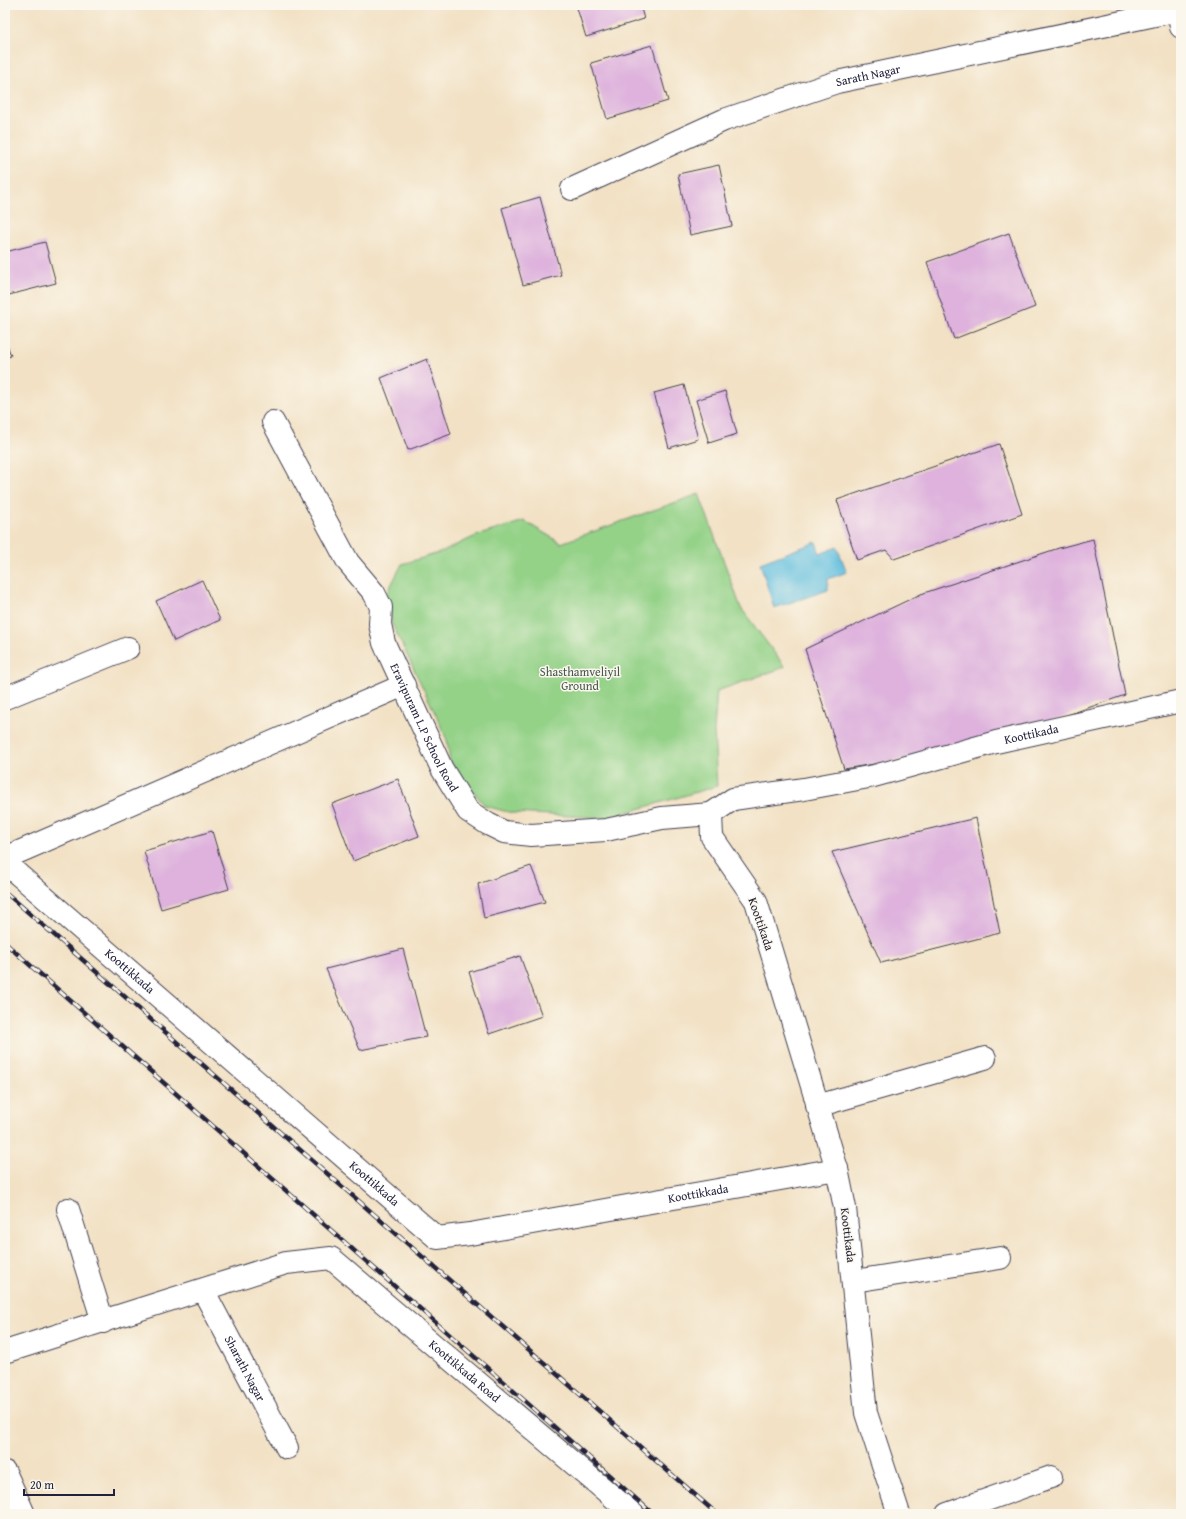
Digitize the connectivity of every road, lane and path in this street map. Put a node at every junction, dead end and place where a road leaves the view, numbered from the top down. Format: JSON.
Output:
{"nodes":[{"id":1,"x":1179,"y":14,"type":"edge"},
{"id":2,"x":572,"y":189,"type":"dead end"},
{"id":3,"x":273,"y":422,"type":"dead end"},
{"id":4,"x":128,"y":648,"type":"dead end"},
{"id":5,"x":404,"y":685,"type":"junction"},
{"id":6,"x":5,"y":698,"type":"edge"},
{"id":7,"x":1181,"y":701,"type":"edge"},
{"id":8,"x":711,"y":814,"type":"junction"},
{"id":9,"x":5,"y":858,"type":"edge"},
{"id":10,"x":5,"y":863,"type":"edge"},
{"id":11,"x":985,"y":1058,"type":"dead end"},
{"id":12,"x":817,"y":1106,"type":"junction"},
{"id":13,"x":837,"y":1169,"type":"junction"},
{"id":14,"x":68,"y":1209,"type":"dead end"},
{"id":15,"x":1000,"y":1258,"type":"dead end"},
{"id":16,"x":854,"y":1281,"type":"junction"},
{"id":17,"x":203,"y":1290,"type":"junction"},
{"id":18,"x":102,"y":1322,"type":"junction"},
{"id":19,"x":5,"y":1352,"type":"edge"},
{"id":20,"x":287,"y":1448,"type":"dead end"},
{"id":21,"x":5,"y":1472,"type":"edge"},
{"id":22,"x":1051,"y":1477,"type":"dead end"},
{"id":23,"x":24,"y":1514,"type":"edge"},
{"id":24,"x":632,"y":1514,"type":"edge"},
{"id":25,"x":899,"y":1514,"type":"edge"},
{"id":26,"x":947,"y":1514,"type":"edge"}],
"edges":[{"from":1,"to":2,"type":"street","name":"Sarath Nagar"},
{"from":3,"to":5,"type":"street","name":"Eravipuram L.P School Road"},
{"from":4,"to":6,"type":"street"},
{"from":5,"to":8,"type":"street","name":"Eravipuram L.P School Road"},
{"from":5,"to":9,"type":"street"},
{"from":7,"to":8,"type":"street","name":"Koottikada"},
{"from":8,"to":12,"type":"street","name":"Koottikada"},
{"from":10,"to":13,"type":"street","name":"Koottikkada"},
{"from":11,"to":12,"type":"street"},
{"from":12,"to":13,"type":"street","name":"Koottikada"},
{"from":13,"to":16,"type":"street","name":"Koottikada"},
{"from":14,"to":18,"type":"street"},
{"from":15,"to":16,"type":"street"},
{"from":16,"to":25,"type":"street","name":"Koottikada"},
{"from":17,"to":18,"type":"street"},
{"from":17,"to":20,"type":"street","name":"Sharath Nagar"},
{"from":17,"to":24,"type":"street","name":"Koottikkada Road"},
{"from":18,"to":19,"type":"street"},
{"from":21,"to":23,"type":"street"},
{"from":22,"to":26,"type":"street"}]}
